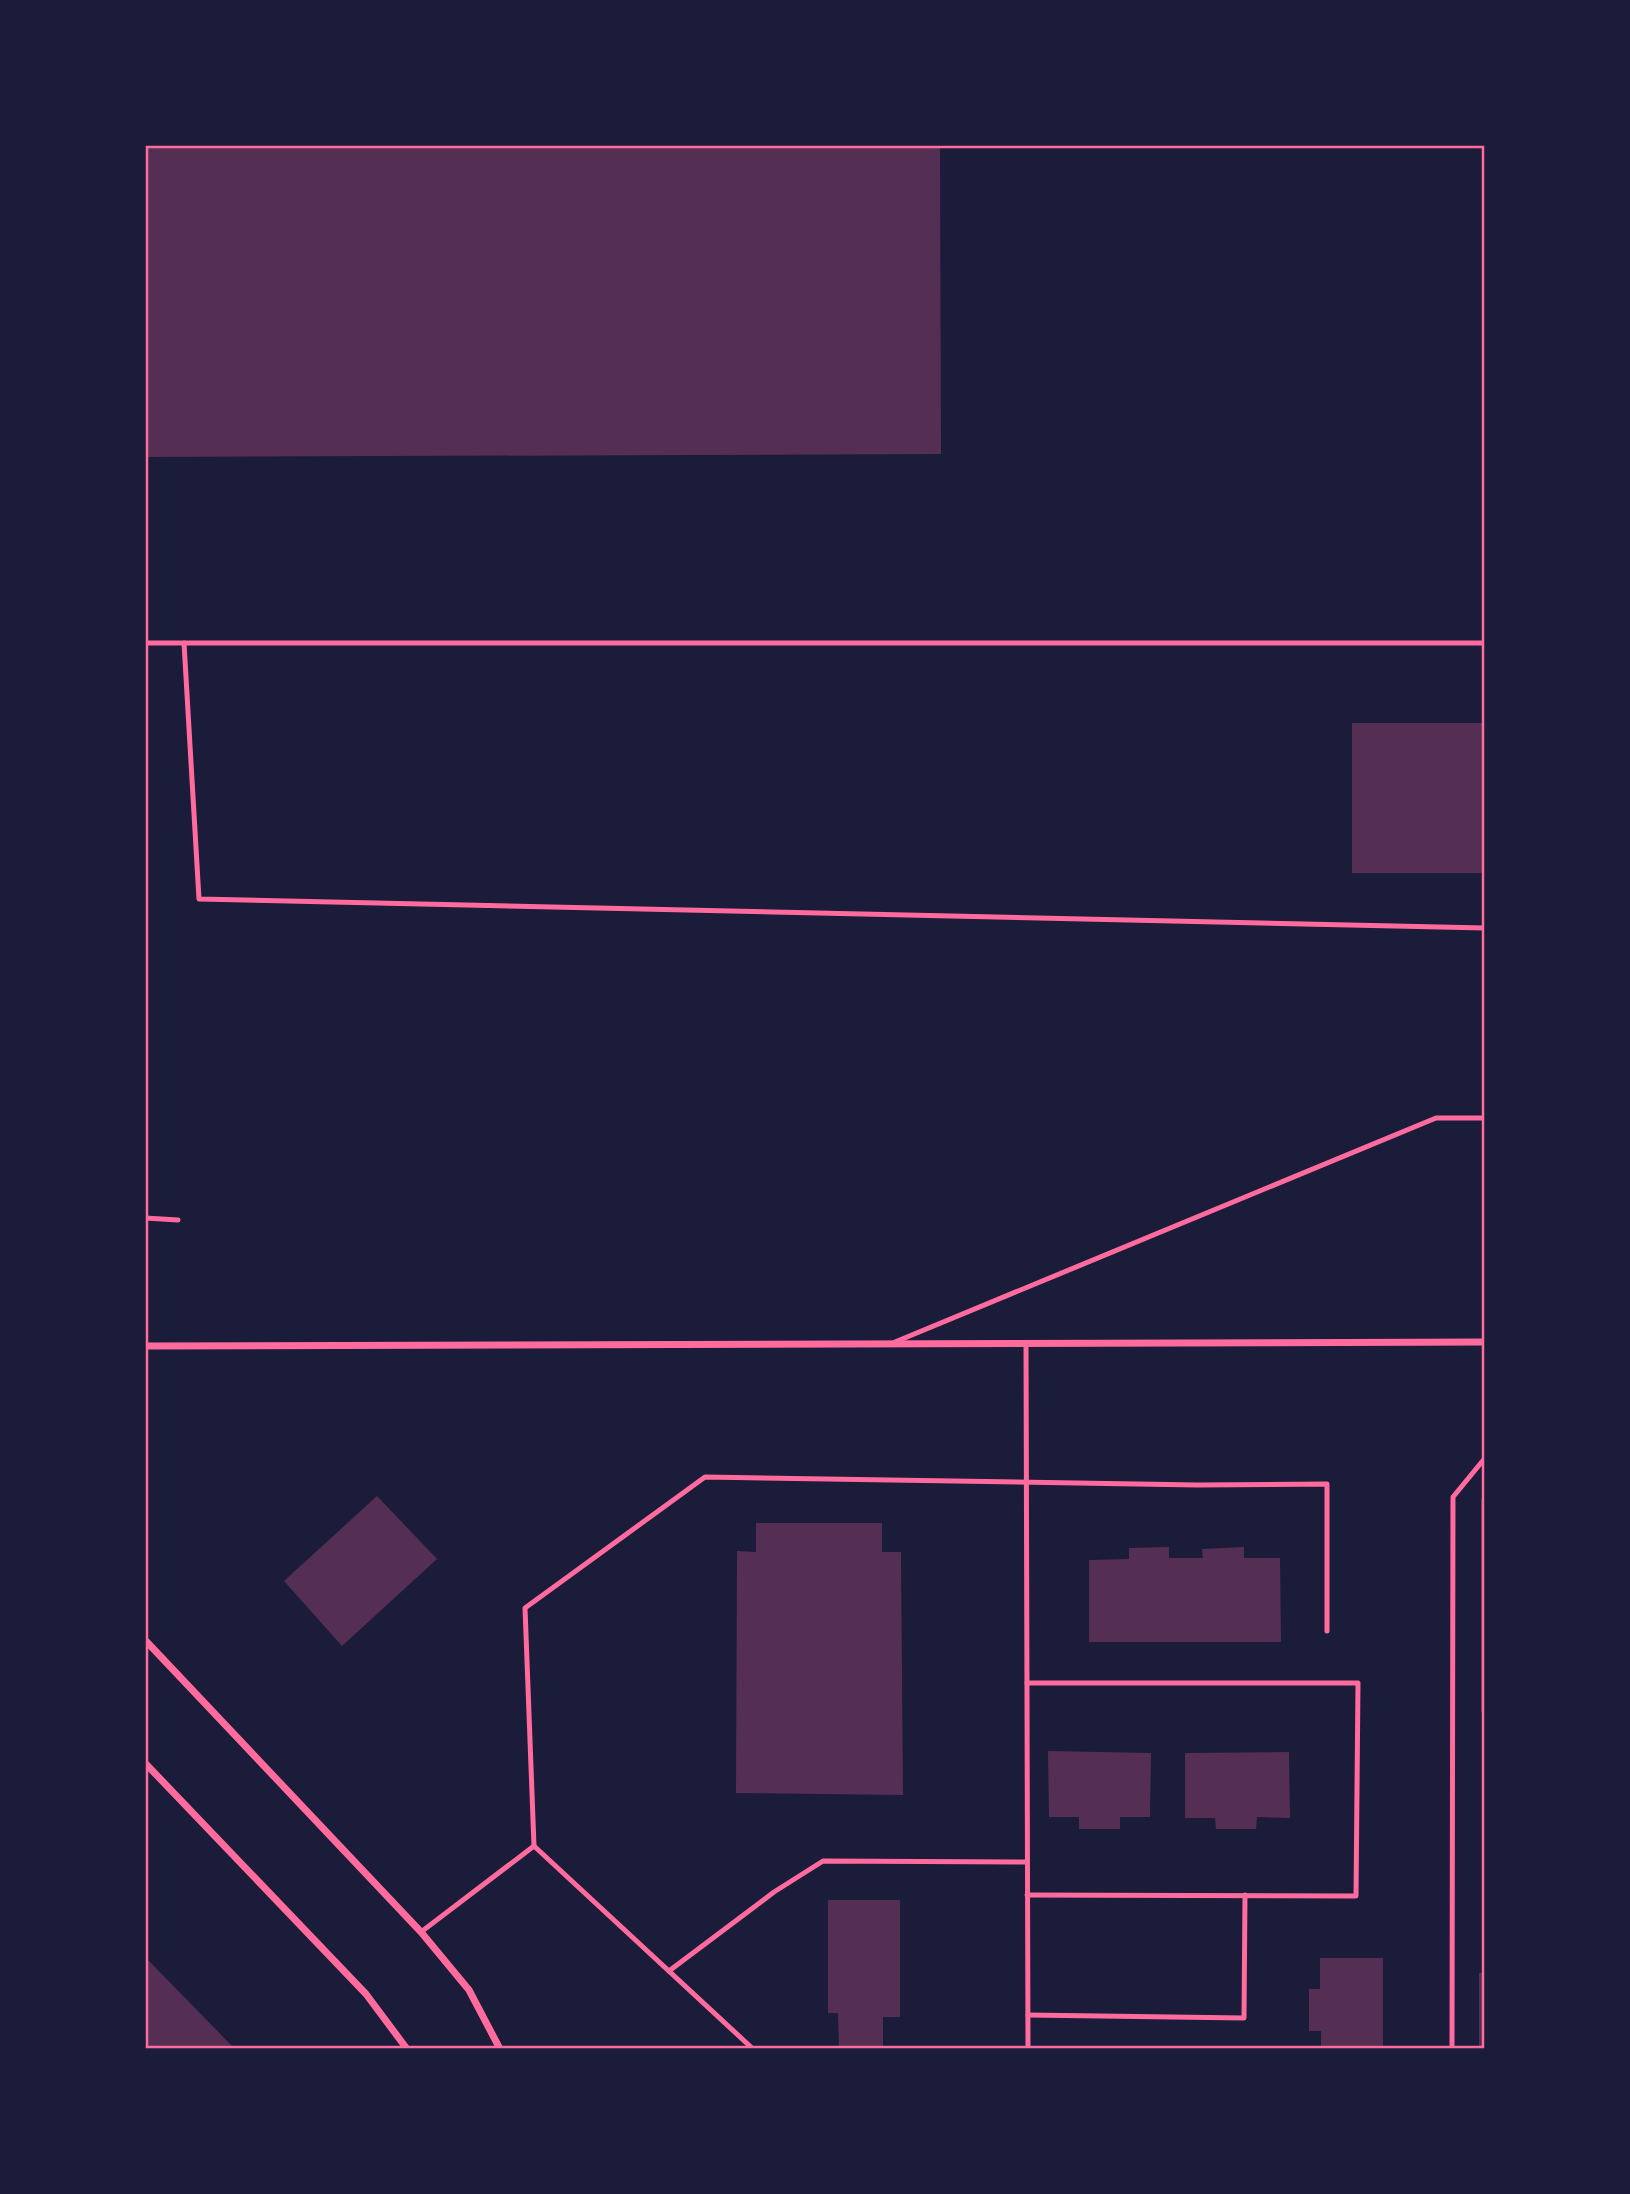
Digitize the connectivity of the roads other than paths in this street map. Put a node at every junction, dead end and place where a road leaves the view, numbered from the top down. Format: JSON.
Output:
{"nodes":[{"id":1,"x":145,"y":643,"type":"edge"},
{"id":2,"x":184,"y":643,"type":"junction"},
{"id":3,"x":1485,"y":643,"type":"edge"},
{"id":4,"x":1485,"y":928,"type":"edge"},
{"id":5,"x":1485,"y":1118,"type":"edge"},
{"id":6,"x":145,"y":1218,"type":"edge"},
{"id":7,"x":178,"y":1220,"type":"dead end"},
{"id":8,"x":1485,"y":1342,"type":"edge"},
{"id":9,"x":891,"y":1343,"type":"junction"},
{"id":10,"x":1026,"y":1344,"type":"junction"},
{"id":11,"x":145,"y":1346,"type":"edge"},
{"id":12,"x":1485,"y":1458,"type":"edge"},
{"id":13,"x":1027,"y":1482,"type":"junction"},
{"id":14,"x":1327,"y":1631,"type":"dead end"},
{"id":15,"x":145,"y":1640,"type":"edge"},
{"id":16,"x":1027,"y":1683,"type":"junction"},
{"id":17,"x":145,"y":1763,"type":"edge"},
{"id":18,"x":534,"y":1846,"type":"junction"},
{"id":19,"x":1027,"y":1862,"type":"junction"},
{"id":20,"x":1027,"y":1895,"type":"junction"},
{"id":21,"x":1245,"y":1895,"type":"junction"},
{"id":22,"x":421,"y":1932,"type":"junction"},
{"id":23,"x":669,"y":1971,"type":"junction"},
{"id":24,"x":1028,"y":2015,"type":"junction"},
{"id":25,"x":407,"y":2049,"type":"edge"},
{"id":26,"x":500,"y":2049,"type":"edge"},
{"id":27,"x":753,"y":2049,"type":"edge"},
{"id":28,"x":1028,"y":2049,"type":"edge"},
{"id":29,"x":1452,"y":2049,"type":"edge"}],
"edges":[{"from":1,"to":2,"type":"lane"},
{"from":2,"to":3,"type":"lane"},
{"from":2,"to":4,"type":"lane"},
{"from":5,"to":9,"type":"lane"},
{"from":6,"to":7,"type":"lane"},
{"from":8,"to":10,"type":"street"},
{"from":9,"to":10,"type":"street"},
{"from":9,"to":11,"type":"street"},
{"from":10,"to":13,"type":"lane"},
{"from":12,"to":29,"type":"lane"},
{"from":13,"to":14,"type":"lane"},
{"from":13,"to":16,"type":"lane"},
{"from":13,"to":18,"type":"lane"},
{"from":15,"to":22,"type":"street"},
{"from":16,"to":19,"type":"lane"},
{"from":16,"to":21,"type":"lane"},
{"from":17,"to":25,"type":"street"},
{"from":18,"to":22,"type":"lane"},
{"from":18,"to":23,"type":"lane"},
{"from":19,"to":20,"type":"lane"},
{"from":19,"to":23,"type":"lane"},
{"from":20,"to":21,"type":"lane"},
{"from":20,"to":24,"type":"lane"},
{"from":21,"to":24,"type":"lane"},
{"from":22,"to":26,"type":"street"},
{"from":23,"to":27,"type":"lane"},
{"from":24,"to":28,"type":"lane"}]}
